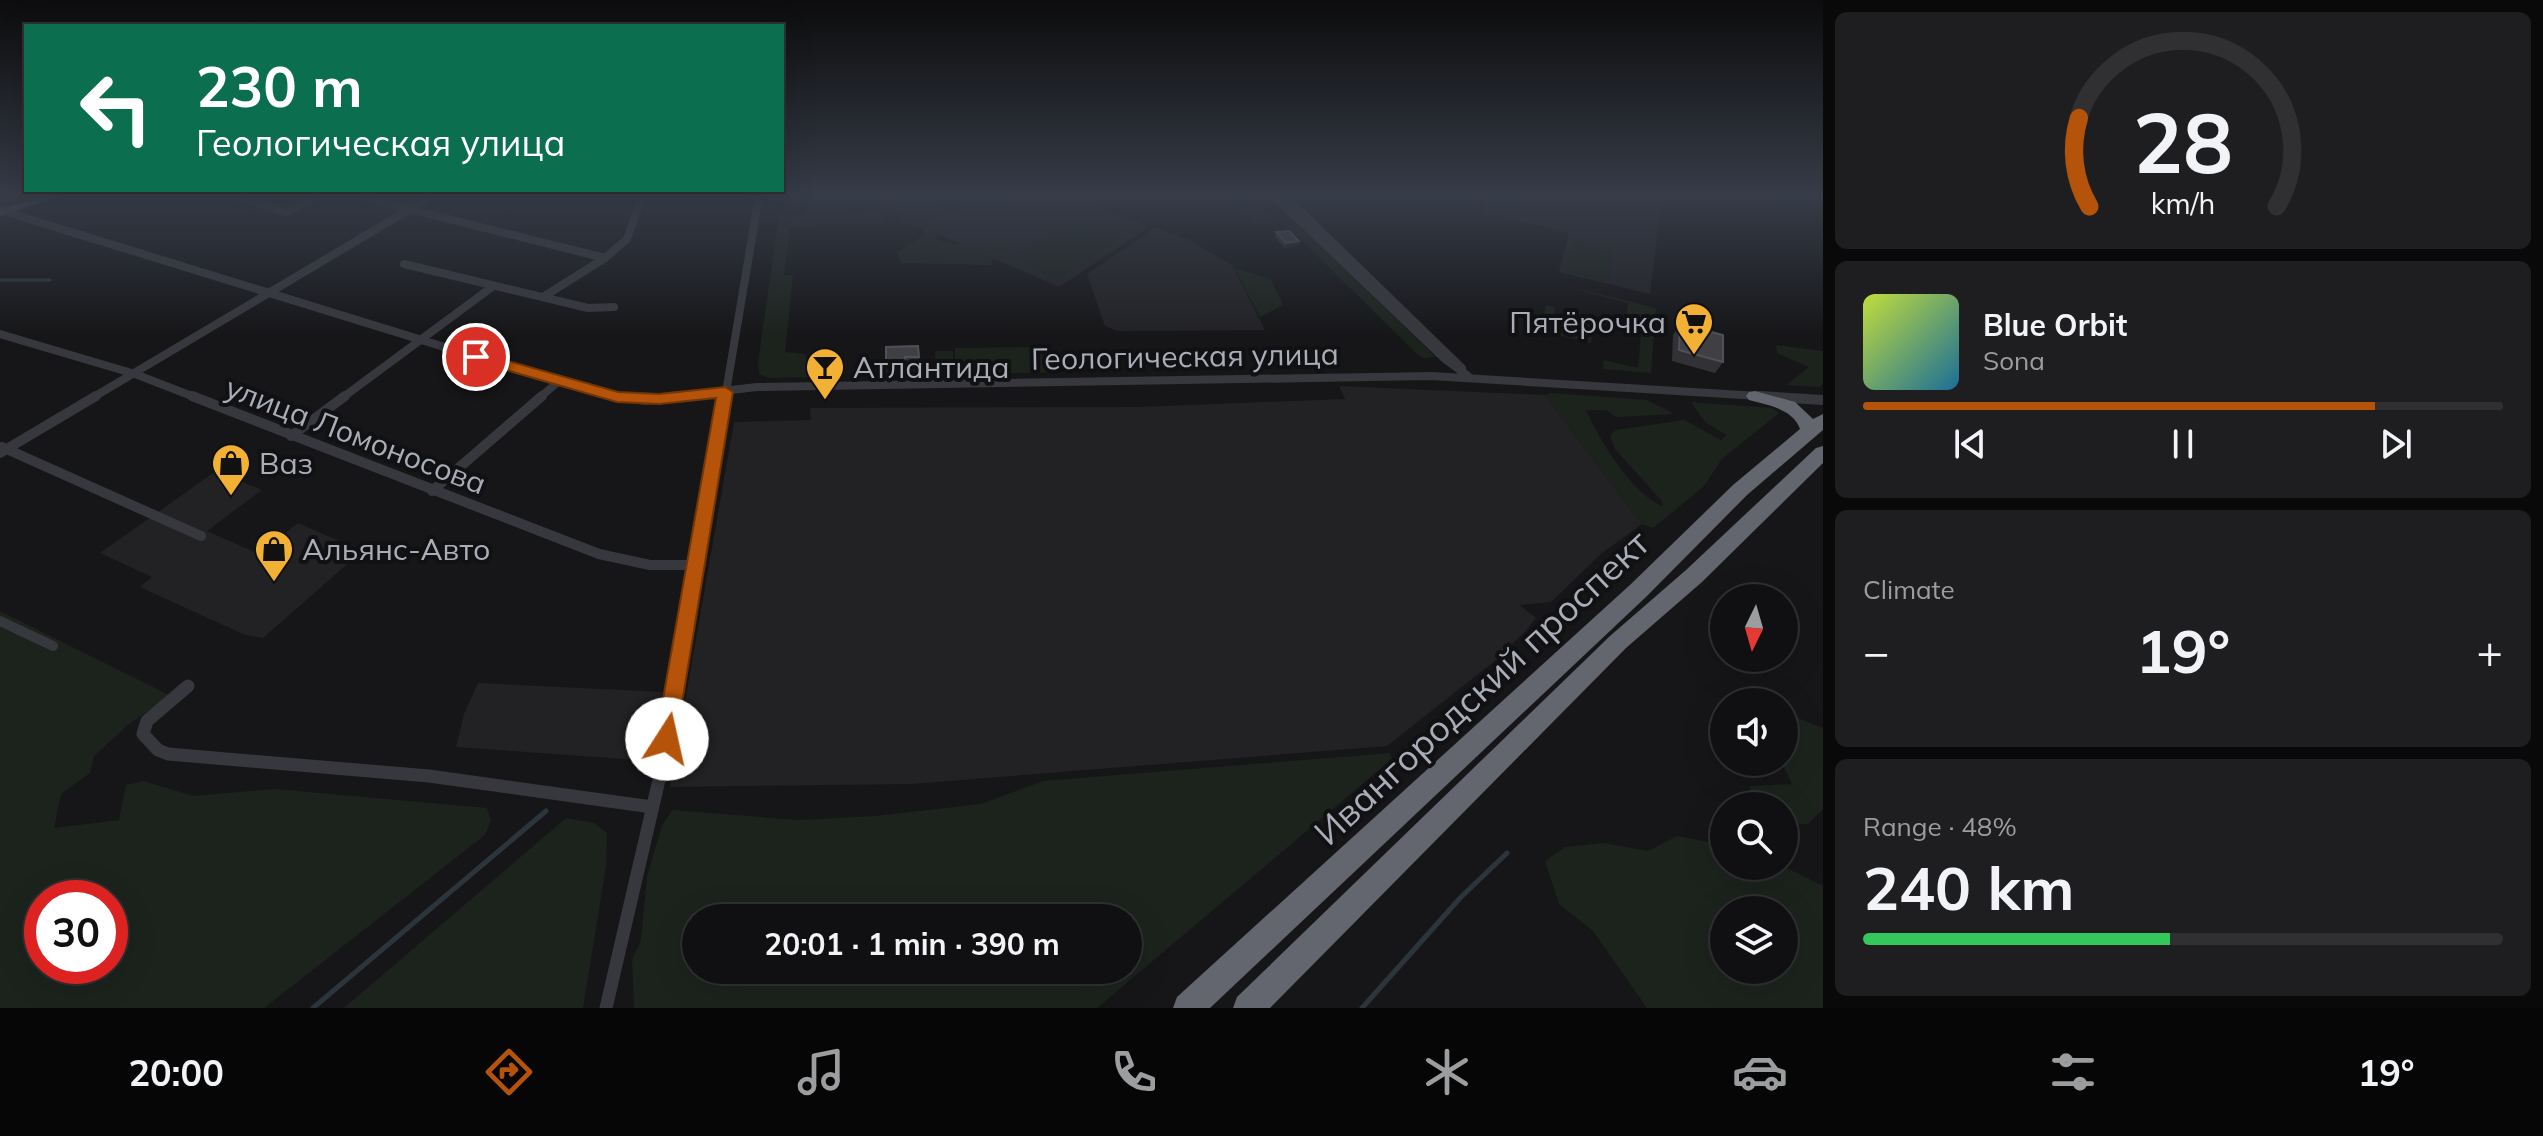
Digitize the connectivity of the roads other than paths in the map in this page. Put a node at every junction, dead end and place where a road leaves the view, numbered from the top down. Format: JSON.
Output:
{"nodes":[{"id":1,"x":103,"y":243,"type":"edge"},
{"id":2,"x":352,"y":243,"type":"edge"},
{"id":3,"x":545,"y":243,"type":"edge"},
{"id":4,"x":622,"y":243,"type":"edge"},
{"id":5,"x":751,"y":243,"type":"edge"},
{"id":6,"x":1323,"y":243,"type":"edge"},
{"id":7,"x":1334,"y":243,"type":"edge"},
{"id":8,"x":605,"y":258,"type":"junction"},
{"id":9,"x":404,"y":264,"type":"dead end"},
{"id":10,"x":492,"y":287,"type":"junction"},
{"id":11,"x":267,"y":293,"type":"junction"},
{"id":12,"x":543,"y":297,"type":"junction"},
{"id":13,"x":614,"y":307,"type":"dead end"},
{"id":14,"x":0,"y":334,"type":"edge"},
{"id":15,"x":422,"y":340,"type":"junction"},
{"id":16,"x":135,"y":374,"type":"junction"},
{"id":17,"x":1468,"y":376,"type":"junction"},
{"id":18,"x":558,"y":382,"type":"junction"},
{"id":19,"x":725,"y":392,"type":"junction"},
{"id":20,"x":1755,"y":396,"type":"junction"},
{"id":21,"x":1823,"y":400,"type":"edge"},
{"id":22,"x":1819,"y":434,"type":"edge"},
{"id":23,"x":291,"y":436,"type":"junction"},
{"id":24,"x":2,"y":449,"type":"edge"},
{"id":25,"x":432,"y":491,"type":"junction"},
{"id":26,"x":201,"y":536,"type":"dead end"},
{"id":27,"x":698,"y":565,"type":"junction"},
{"id":28,"x":0,"y":621,"type":"edge"},
{"id":29,"x":53,"y":646,"type":"dead end"},
{"id":30,"x":188,"y":686,"type":"dead end"},
{"id":31,"x":652,"y":807,"type":"junction"},
{"id":32,"x":606,"y":1008,"type":"edge"},
{"id":33,"x":1188,"y":1008,"type":"edge"},
{"id":34,"x":1248,"y":1008,"type":"edge"}],
"edges":[{"from":1,"to":11,"type":"street","name":"Геологическая улица"},
{"from":2,"to":11,"type":"street"},
{"from":3,"to":8,"type":"street"},
{"from":4,"to":8,"type":"street"},
{"from":5,"to":19,"type":"street"},
{"from":6,"to":17,"type":"street"},
{"from":7,"to":17,"type":"street"},
{"from":8,"to":12,"type":"street"},
{"from":9,"to":10,"type":"street"},
{"from":10,"to":12,"type":"street"},
{"from":10,"to":15,"type":"street"},
{"from":11,"to":15,"type":"street","name":"Геологическая улица"},
{"from":11,"to":16,"type":"street"},
{"from":12,"to":13,"type":"street"},
{"from":14,"to":16,"type":"street","name":"улица Ломоносова"},
{"from":15,"to":18,"type":"street","name":"Геологическая улица"},
{"from":15,"to":23,"type":"street"},
{"from":16,"to":23,"type":"street","name":"улица Ломоносова"},
{"from":16,"to":24,"type":"street"},
{"from":17,"to":19,"type":"street","name":"Геологическая улица"},
{"from":17,"to":20,"type":"street","name":"Геологическая улица"},
{"from":18,"to":19,"type":"street","name":"Геологическая улица"},
{"from":18,"to":25,"type":"street"},
{"from":19,"to":27,"type":"street"},
{"from":20,"to":21,"type":"street","name":"Геологическая улица"},
{"from":20,"to":22,"type":"highway"},
{"from":22,"to":33,"type":"highway","name":"Ивангородский проспект"},
{"from":22,"to":34,"type":"highway","name":"Ивангородский проспект"},
{"from":23,"to":25,"type":"street","name":"улица Ломоносова"},
{"from":24,"to":26,"type":"street"},
{"from":25,"to":27,"type":"street","name":"улица Ломоносова"},
{"from":27,"to":31,"type":"street"},
{"from":28,"to":29,"type":"street"},
{"from":30,"to":31,"type":"street"},
{"from":31,"to":32,"type":"street"}]}
